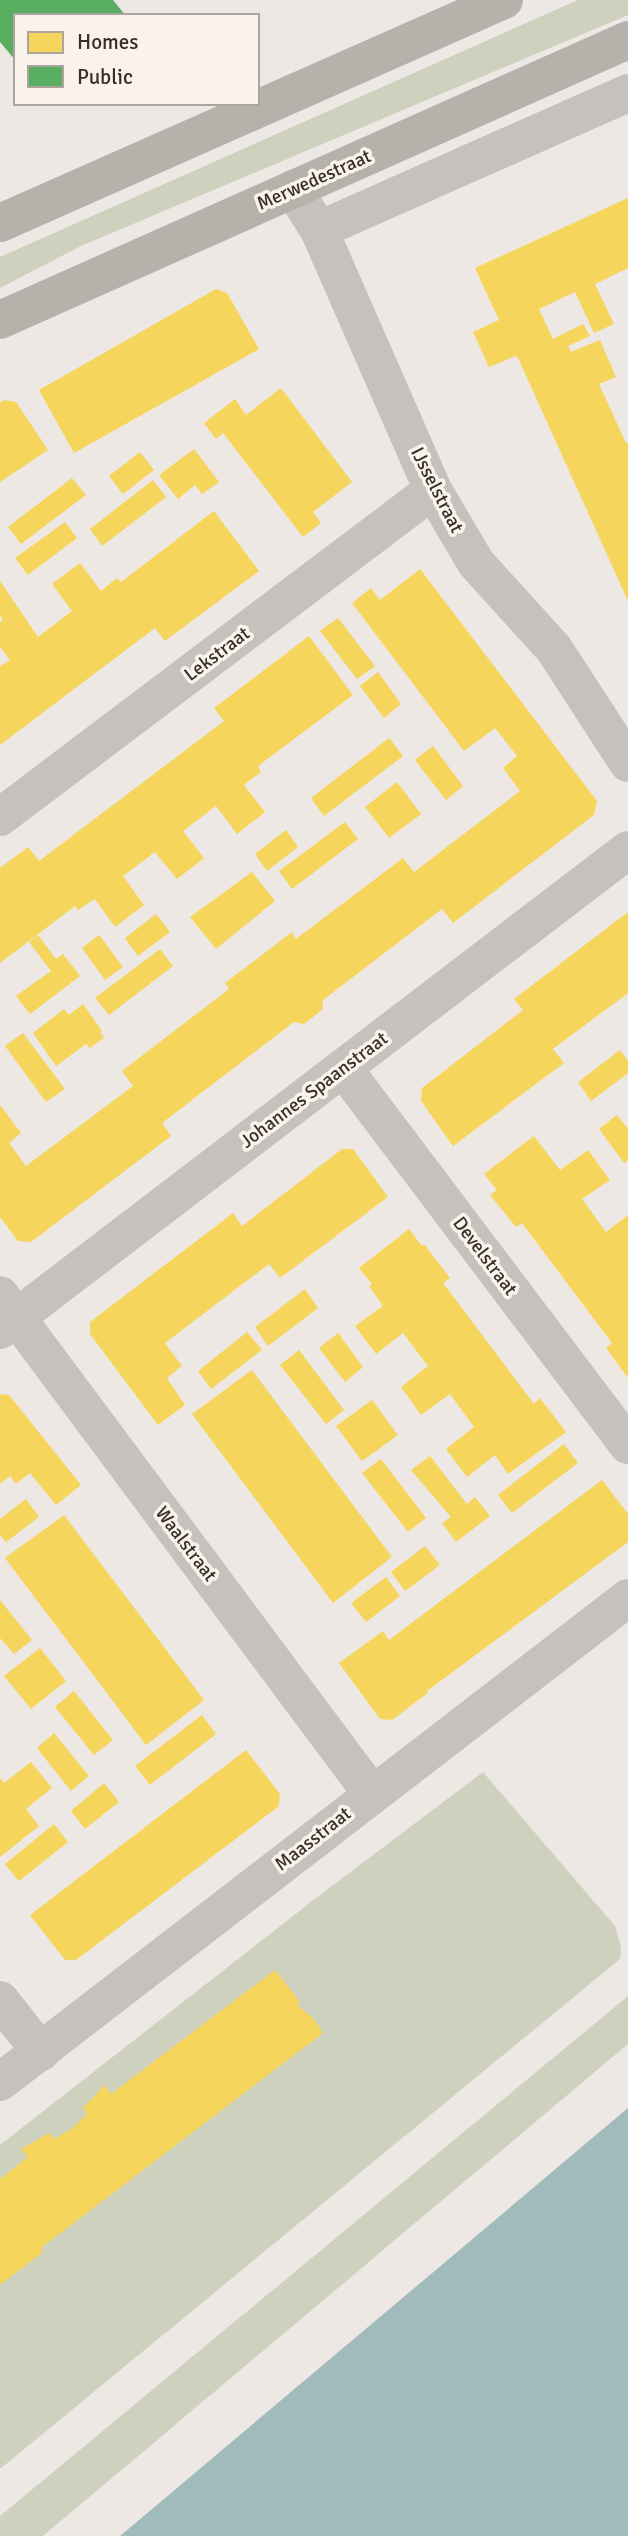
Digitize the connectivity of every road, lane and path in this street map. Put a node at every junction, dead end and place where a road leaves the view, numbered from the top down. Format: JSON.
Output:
{"nodes":[{"id":1,"x":504,"y":0,"type":"edge"},
{"id":2,"x":628,"y":40,"type":"edge"},
{"id":3,"x":628,"y":93,"type":"edge"},
{"id":4,"x":293,"y":190,"type":"junction"},
{"id":5,"x":0,"y":223,"type":"edge"},
{"id":6,"x":319,"y":230,"type":"junction"},
{"id":7,"x":0,"y":320,"type":"edge"},
{"id":8,"x":433,"y":490,"type":"junction"},
{"id":9,"x":628,"y":763,"type":"edge"},
{"id":10,"x":0,"y":817,"type":"edge"},
{"id":11,"x":628,"y":850,"type":"edge"},
{"id":12,"x":343,"y":1068,"type":"junction"},
{"id":13,"x":6,"y":1314,"type":"edge"},
{"id":14,"x":628,"y":1445,"type":"edge"},
{"id":15,"x":628,"y":1598,"type":"edge"},
{"id":16,"x":372,"y":1794,"type":"junction"},
{"id":17,"x":0,"y":2000,"type":"edge"},
{"id":18,"x":41,"y":2052,"type":"junction"},
{"id":19,"x":0,"y":2082,"type":"edge"}],
"edges":[{"from":1,"to":5,"type":"main road"},
{"from":2,"to":4,"type":"main road","name":"Merwedestraat"},
{"from":3,"to":6,"type":"street"},
{"from":4,"to":6,"type":"street","name":"IJsselstraat"},
{"from":4,"to":7,"type":"main road","name":"Merwedestraat"},
{"from":6,"to":8,"type":"street","name":"IJsselstraat"},
{"from":8,"to":9,"type":"street","name":"IJsselstraat"},
{"from":8,"to":10,"type":"street","name":"Lekstraat"},
{"from":11,"to":12,"type":"street","name":"Johannes Spaanstraat"},
{"from":12,"to":13,"type":"street","name":"Johannes Spaanstraat"},
{"from":12,"to":14,"type":"street","name":"Develstraat"},
{"from":13,"to":16,"type":"street","name":"Waalstraat"},
{"from":15,"to":16,"type":"street","name":"Maasstraat"},
{"from":16,"to":18,"type":"street","name":"Maasstraat"},
{"from":17,"to":18,"type":"street"},
{"from":18,"to":19,"type":"street","name":"Maasstraat"}]}
